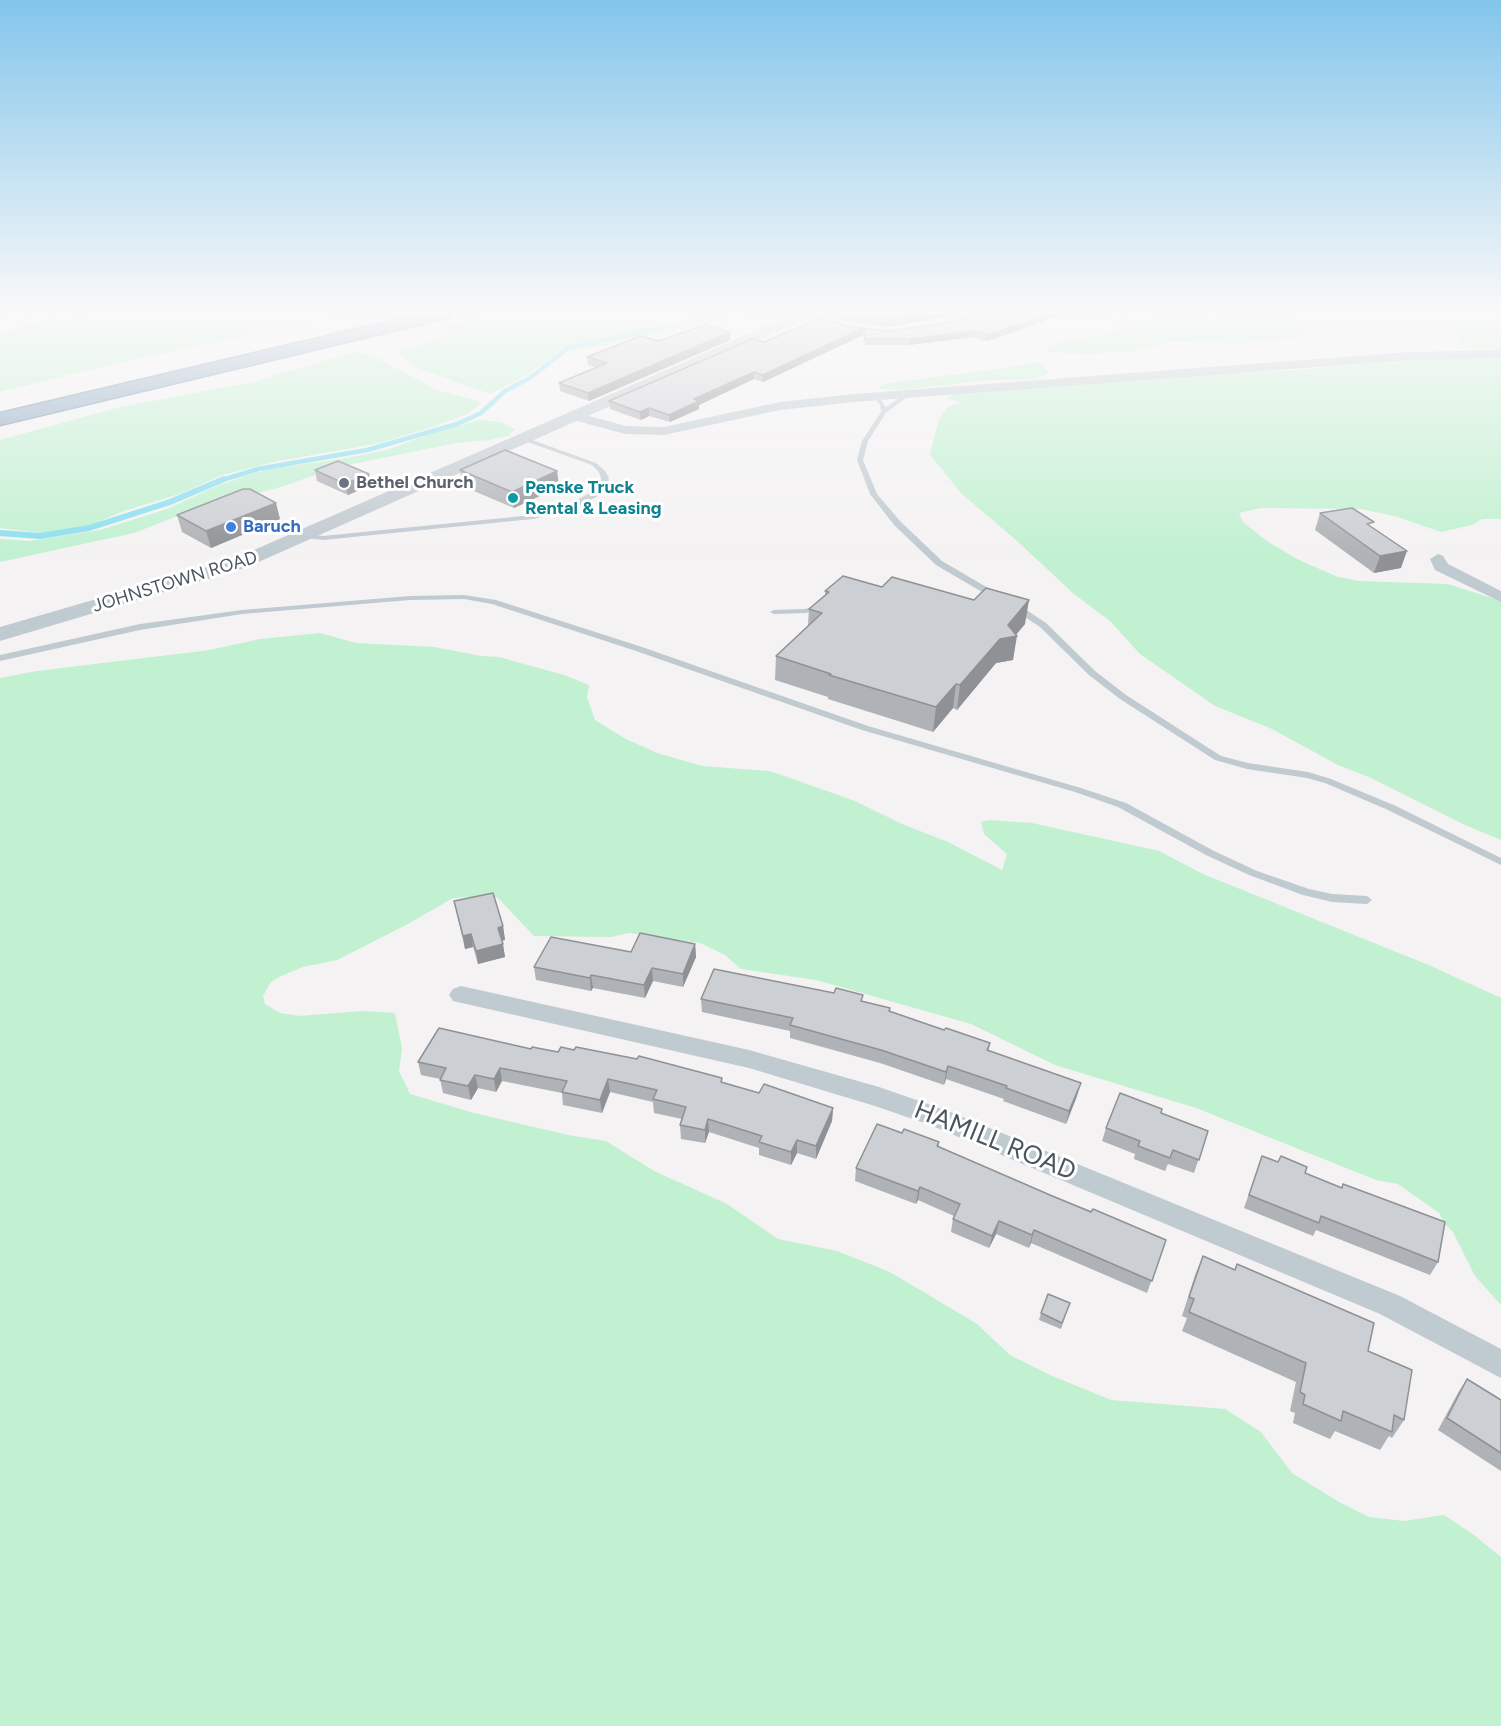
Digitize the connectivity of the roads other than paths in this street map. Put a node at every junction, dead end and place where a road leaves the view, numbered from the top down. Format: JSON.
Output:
{"nodes":[{"id":1,"x":32,"y":395,"type":"edge"},
{"id":2,"x":103,"y":395,"type":"edge"},
{"id":3,"x":625,"y":395,"type":"edge"},
{"id":4,"x":890,"y":395,"type":"edge"},
{"id":5,"x":909,"y":395,"type":"edge"},
{"id":6,"x":876,"y":396,"type":"junction"},
{"id":7,"x":0,"y":402,"type":"edge"},
{"id":8,"x":884,"y":412,"type":"junction"},
{"id":9,"x":575,"y":416,"type":"junction"},
{"id":10,"x":0,"y":419,"type":"edge"},
{"id":11,"x":524,"y":439,"type":"junction"},
{"id":12,"x":306,"y":536,"type":"junction"},
{"id":13,"x":1438,"y":559,"type":"dead end"},
{"id":14,"x":1501,"y":597,"type":"edge"},
{"id":15,"x":815,"y":608,"type":"edge"},
{"id":16,"x":774,"y":612,"type":"dead end"},
{"id":17,"x":0,"y":634,"type":"edge"},
{"id":18,"x":0,"y":658,"type":"edge"},
{"id":19,"x":1501,"y":862,"type":"edge"},
{"id":20,"x":1366,"y":900,"type":"dead end"},
{"id":21,"x":462,"y":995,"type":"dead end"},
{"id":22,"x":1501,"y":1364,"type":"edge"}],
"edges":[{"from":1,"to":7,"type":"highway"},
{"from":2,"to":10,"type":"highway"},
{"from":3,"to":9,"type":"street","name":"JOHNSTOWN ROAD"},
{"from":4,"to":6,"type":"street"},
{"from":5,"to":8,"type":"lane"},
{"from":6,"to":8,"type":"lane"},
{"from":6,"to":9,"type":"street"},
{"from":8,"to":19,"type":"lane"},
{"from":9,"to":11,"type":"street","name":"JOHNSTOWN ROAD"},
{"from":11,"to":12,"type":"street","name":"JOHNSTOWN ROAD"},
{"from":11,"to":12,"type":"lane"},
{"from":12,"to":17,"type":"street","name":"JOHNSTOWN ROAD"},
{"from":13,"to":14,"type":"street"},
{"from":15,"to":16,"type":"lane"},
{"from":18,"to":20,"type":"lane"},
{"from":21,"to":22,"type":"street","name":"HAMILL ROAD"}]}
